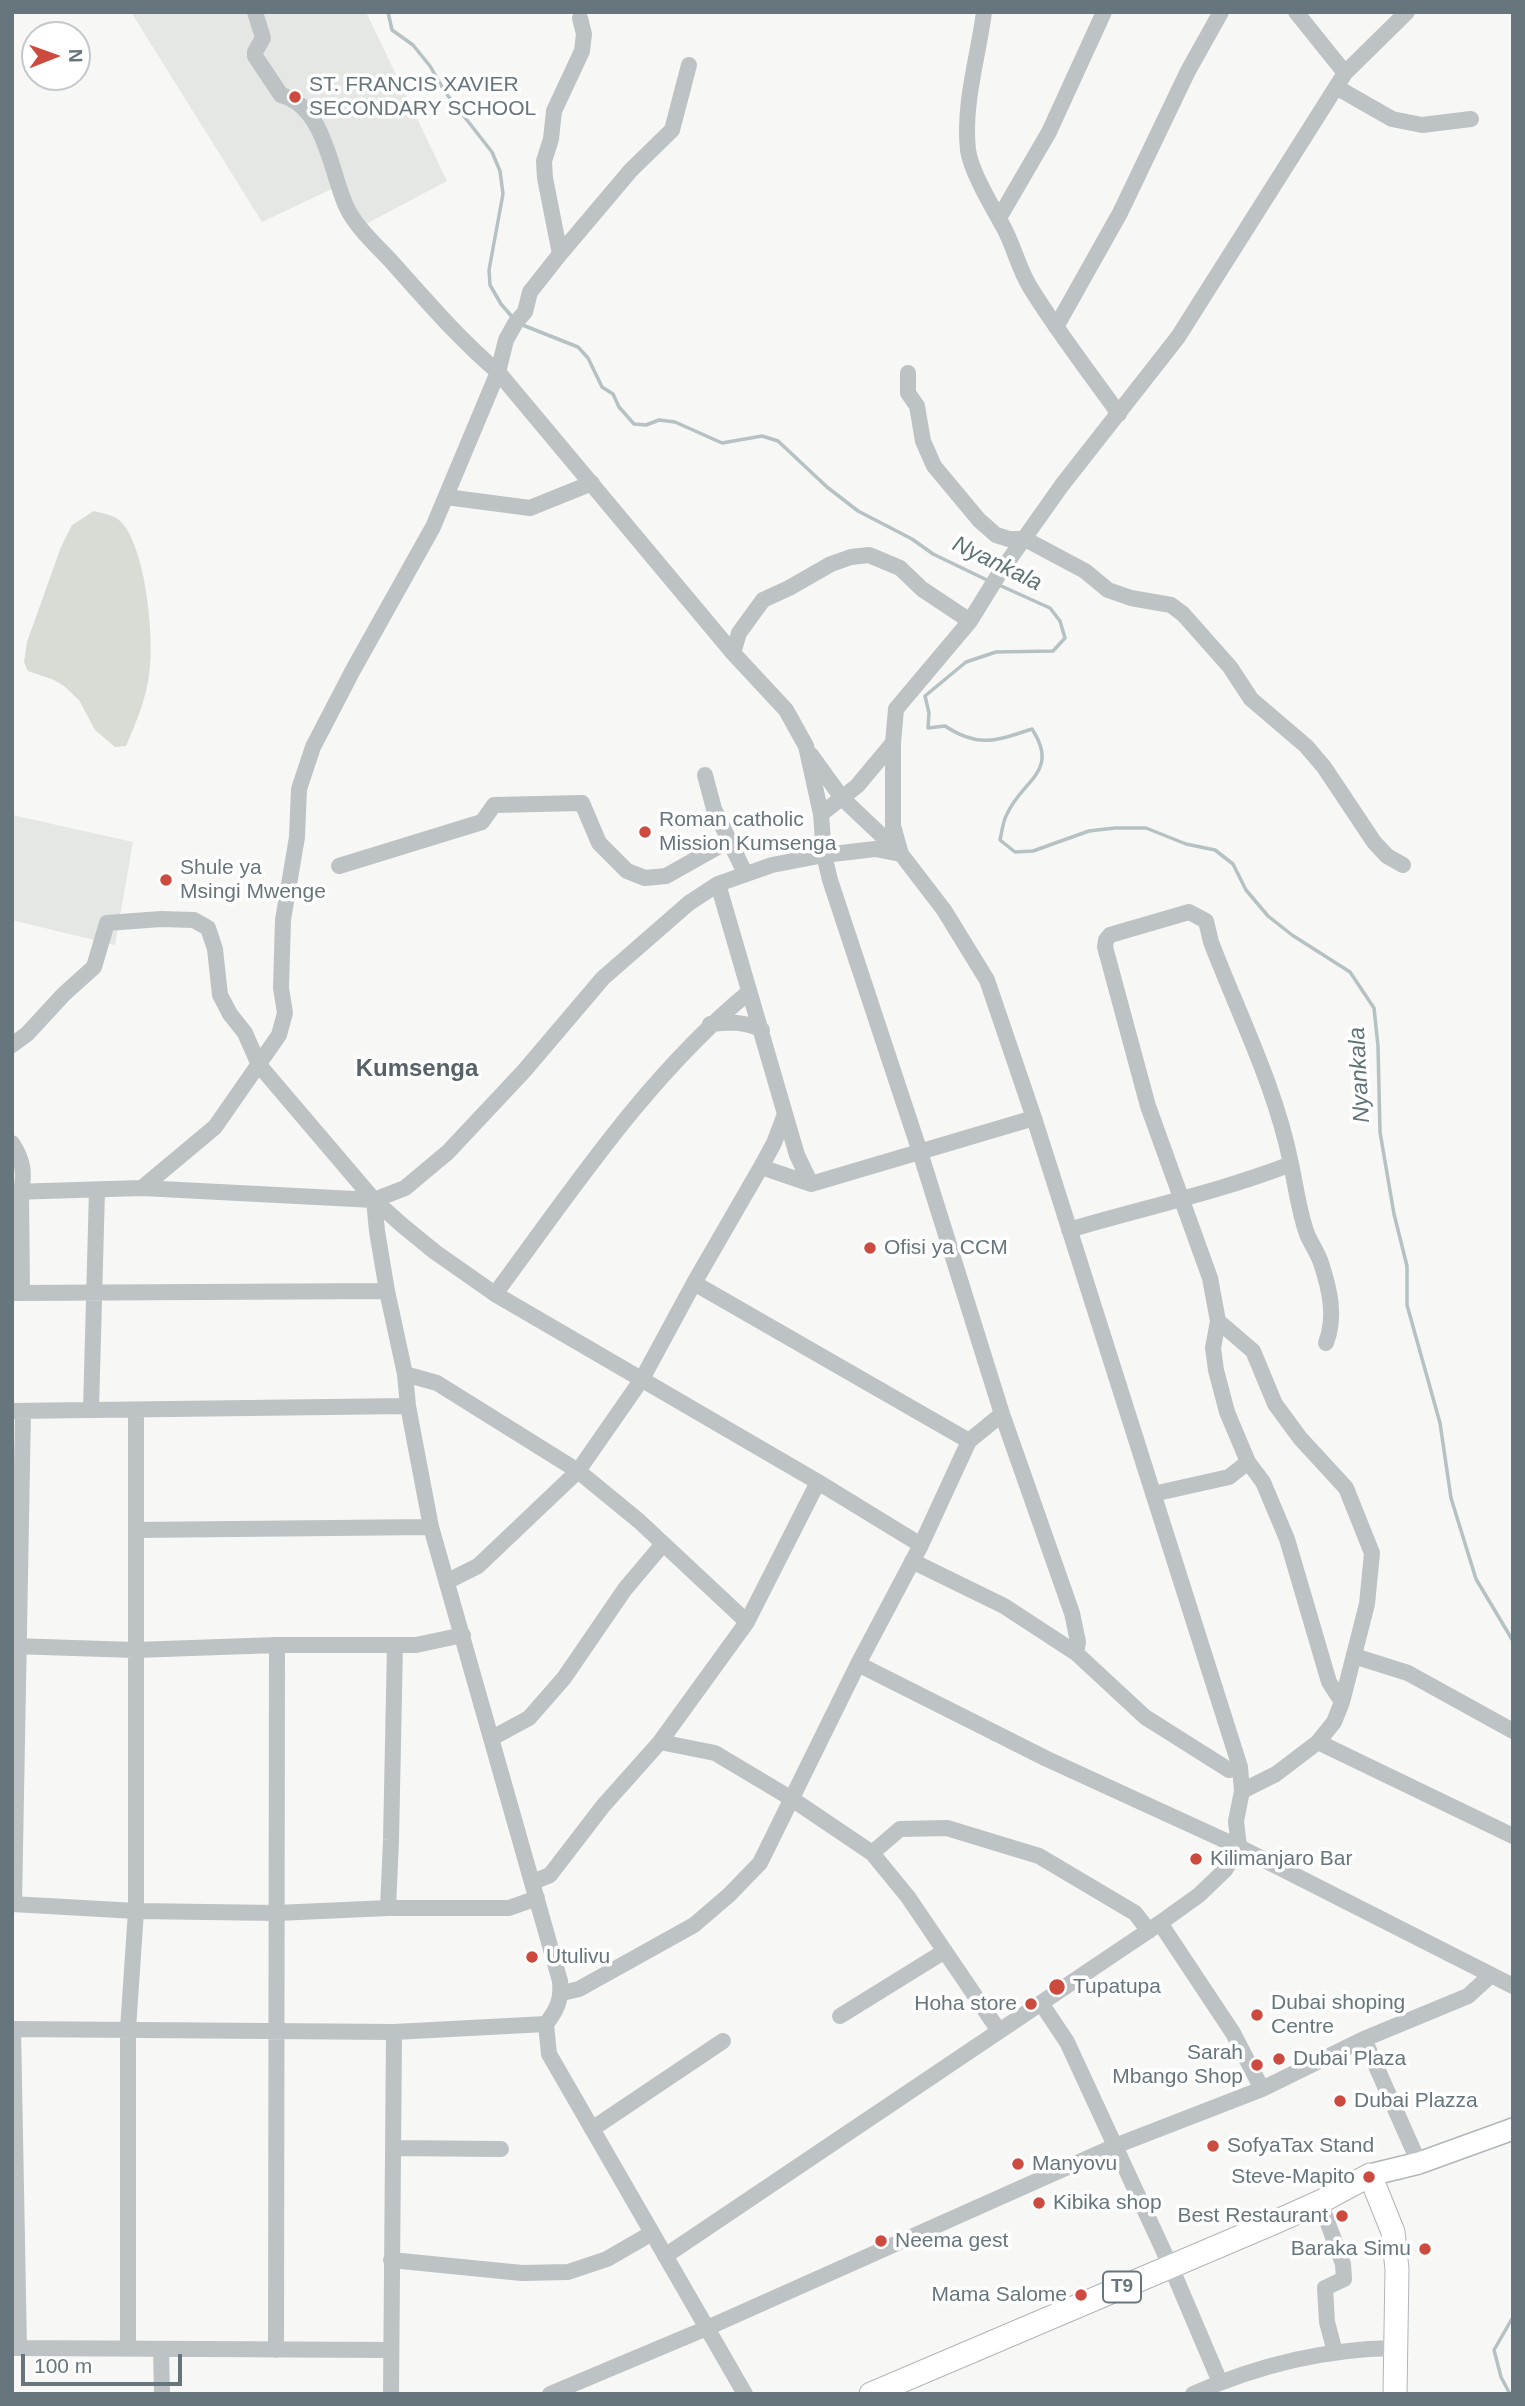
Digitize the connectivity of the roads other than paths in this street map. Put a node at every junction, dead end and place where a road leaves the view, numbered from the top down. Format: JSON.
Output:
{"nodes":[{"id":1,"x":254,"y":12,"type":"edge"},
{"id":2,"x":984,"y":12,"type":"edge"},
{"id":3,"x":1104,"y":12,"type":"edge"},
{"id":4,"x":1221,"y":12,"type":"edge"},
{"id":5,"x":1296,"y":12,"type":"edge"},
{"id":6,"x":1407,"y":12,"type":"edge"},
{"id":7,"x":576,"y":14,"type":"edge"},
{"id":8,"x":689,"y":65,"type":"dead end"},
{"id":9,"x":1340,"y":80,"type":"junction"},
{"id":10,"x":1471,"y":119,"type":"dead end"},
{"id":11,"x":999,"y":218,"type":"junction"},
{"id":12,"x":560,"y":254,"type":"junction"},
{"id":13,"x":1056,"y":327,"type":"junction"},
{"id":14,"x":498,"y":372,"type":"junction"},
{"id":15,"x":908,"y":373,"type":"dead end"},
{"id":16,"x":1119,"y":414,"type":"junction"},
{"id":17,"x":592,"y":483,"type":"junction"},
{"id":18,"x":446,"y":497,"type":"junction"},
{"id":19,"x":1025,"y":539,"type":"junction"},
{"id":20,"x":970,"y":621,"type":"junction"},
{"id":21,"x":733,"y":653,"type":"junction"},
{"id":22,"x":893,"y":743,"type":"junction"},
{"id":23,"x":806,"y":746,"type":"junction"},
{"id":24,"x":705,"y":775,"type":"dead end"},
{"id":25,"x":842,"y":798,"type":"junction"},
{"id":26,"x":821,"y":814,"type":"junction"},
{"id":27,"x":730,"y":840,"type":"junction"},
{"id":28,"x":901,"y":854,"type":"junction"},
{"id":29,"x":824,"y":855,"type":"junction"},
{"id":30,"x":1403,"y":865,"type":"dead end"},
{"id":31,"x":339,"y":866,"type":"dead end"},
{"id":32,"x":745,"y":873,"type":"junction"},
{"id":33,"x":718,"y":884,"type":"junction"},
{"id":34,"x":749,"y":992,"type":"junction"},
{"id":35,"x":710,"y":1024,"type":"junction"},
{"id":36,"x":762,"y":1031,"type":"junction"},
{"id":37,"x":12,"y":1045,"type":"edge"},
{"id":38,"x":260,"y":1066,"type":"junction"},
{"id":39,"x":785,"y":1114,"type":"junction"},
{"id":40,"x":1034,"y":1118,"type":"junction"},
{"id":41,"x":12,"y":1143,"type":"edge"},
{"id":42,"x":920,"y":1152,"type":"junction"},
{"id":43,"x":1291,"y":1164,"type":"junction"},
{"id":44,"x":761,"y":1167,"type":"junction"},
{"id":45,"x":811,"y":1184,"type":"junction"},
{"id":46,"x":142,"y":1188,"type":"junction"},
{"id":47,"x":97,"y":1190,"type":"junction"},
{"id":48,"x":17,"y":1192,"type":"edge"},
{"id":49,"x":1181,"y":1198,"type":"junction"},
{"id":50,"x":374,"y":1200,"type":"junction"},
{"id":51,"x":1069,"y":1230,"type":"junction"},
{"id":52,"x":694,"y":1283,"type":"junction"},
{"id":53,"x":387,"y":1291,"type":"junction"},
{"id":54,"x":17,"y":1293,"type":"edge"},
{"id":55,"x":94,"y":1293,"type":"junction"},
{"id":56,"x":495,"y":1294,"type":"junction"},
{"id":57,"x":1219,"y":1321,"type":"junction"},
{"id":58,"x":1326,"y":1343,"type":"dead end"},
{"id":59,"x":405,"y":1374,"type":"junction"},
{"id":60,"x":642,"y":1379,"type":"junction"},
{"id":61,"x":408,"y":1406,"type":"junction"},
{"id":62,"x":91,"y":1410,"type":"junction"},
{"id":63,"x":136,"y":1410,"type":"junction"},
{"id":64,"x":17,"y":1411,"type":"edge"},
{"id":65,"x":1002,"y":1414,"type":"junction"},
{"id":66,"x":969,"y":1441,"type":"junction"},
{"id":67,"x":1248,"y":1462,"type":"junction"},
{"id":68,"x":578,"y":1471,"type":"junction"},
{"id":69,"x":818,"y":1482,"type":"junction"},
{"id":70,"x":1153,"y":1494,"type":"junction"},
{"id":71,"x":431,"y":1527,"type":"junction"},
{"id":72,"x":17,"y":1529,"type":"edge"},
{"id":73,"x":136,"y":1530,"type":"junction"},
{"id":74,"x":663,"y":1544,"type":"junction"},
{"id":75,"x":920,"y":1545,"type":"junction"},
{"id":76,"x":912,"y":1561,"type":"junction"},
{"id":77,"x":448,"y":1581,"type":"junction"},
{"id":78,"x":747,"y":1622,"type":"junction"},
{"id":79,"x":463,"y":1635,"type":"junction"},
{"id":80,"x":277,"y":1645,"type":"junction"},
{"id":81,"x":394,"y":1645,"type":"junction"},
{"id":82,"x":16,"y":1646,"type":"edge"},
{"id":83,"x":135,"y":1650,"type":"junction"},
{"id":84,"x":1076,"y":1653,"type":"junction"},
{"id":85,"x":1354,"y":1656,"type":"junction"},
{"id":86,"x":858,"y":1664,"type":"junction"},
{"id":87,"x":1342,"y":1702,"type":"junction"},
{"id":88,"x":1513,"y":1731,"type":"edge"},
{"id":89,"x":492,"y":1738,"type":"junction"},
{"id":90,"x":660,"y":1742,"type":"junction"},
{"id":91,"x":1318,"y":1742,"type":"junction"},
{"id":92,"x":1240,"y":1767,"type":"junction"},
{"id":93,"x":1242,"y":1791,"type":"junction"},
{"id":94,"x":792,"y":1799,"type":"junction"},
{"id":95,"x":1513,"y":1836,"type":"edge"},
{"id":96,"x":1238,"y":1847,"type":"junction"},
{"id":97,"x":872,"y":1853,"type":"junction"},
{"id":98,"x":535,"y":1890,"type":"junction"},
{"id":99,"x":13,"y":1904,"type":"edge"},
{"id":100,"x":388,"y":1908,"type":"junction"},
{"id":101,"x":136,"y":1910,"type":"junction"},
{"id":102,"x":277,"y":1913,"type":"junction"},
{"id":103,"x":1154,"y":1927,"type":"junction"},
{"id":104,"x":945,"y":1951,"type":"junction"},
{"id":105,"x":1490,"y":1975,"type":"junction"},
{"id":106,"x":1513,"y":1986,"type":"edge"},
{"id":107,"x":562,"y":1993,"type":"junction"},
{"id":108,"x":1041,"y":2003,"type":"junction"},
{"id":109,"x":840,"y":2016,"type":"dead end"},
{"id":110,"x":546,"y":2024,"type":"junction"},
{"id":111,"x":13,"y":2029,"type":"edge"},
{"id":112,"x":128,"y":2029,"type":"junction"},
{"id":113,"x":277,"y":2031,"type":"junction"},
{"id":114,"x":999,"y":2031,"type":"junction"},
{"id":115,"x":394,"y":2032,"type":"junction"},
{"id":116,"x":1364,"y":2039,"type":"junction"},
{"id":117,"x":723,"y":2041,"type":"dead end"},
{"id":118,"x":1262,"y":2089,"type":"junction"},
{"id":119,"x":592,"y":2129,"type":"junction"},
{"id":120,"x":1513,"y":2129,"type":"edge"},
{"id":121,"x":1115,"y":2146,"type":"junction"},
{"id":122,"x":393,"y":2148,"type":"junction"},
{"id":123,"x":501,"y":2149,"type":"dead end"},
{"id":124,"x":1419,"y":2163,"type":"junction"},
{"id":125,"x":1370,"y":2175,"type":"junction"},
{"id":126,"x":1320,"y":2203,"type":"junction"},
{"id":127,"x":652,"y":2233,"type":"junction"},
{"id":128,"x":665,"y":2256,"type":"junction"},
{"id":129,"x":391,"y":2260,"type":"junction"},
{"id":130,"x":1171,"y":2267,"type":"junction"},
{"id":131,"x":707,"y":2328,"type":"junction"},
{"id":132,"x":16,"y":2348,"type":"edge"},
{"id":133,"x":1394,"y":2348,"type":"junction"},
{"id":134,"x":128,"y":2349,"type":"junction"},
{"id":135,"x":161,"y":2349,"type":"junction"},
{"id":136,"x":276,"y":2350,"type":"junction"},
{"id":137,"x":391,"y":2350,"type":"junction"},
{"id":138,"x":1335,"y":2352,"type":"junction"},
{"id":139,"x":1220,"y":2382,"type":"junction"},
{"id":140,"x":162,"y":2394,"type":"edge"},
{"id":141,"x":391,"y":2394,"type":"edge"},
{"id":142,"x":550,"y":2394,"type":"edge"},
{"id":143,"x":745,"y":2394,"type":"edge"},
{"id":144,"x":871,"y":2394,"type":"edge"},
{"id":145,"x":1193,"y":2394,"type":"edge"},
{"id":146,"x":1395,"y":2394,"type":"edge"}],
"edges":[{"from":1,"to":14,"type":"street"},
{"from":2,"to":11,"type":"street"},
{"from":3,"to":11,"type":"street"},
{"from":4,"to":13,"type":"street"},
{"from":5,"to":9,"type":"street"},
{"from":6,"to":9,"type":"street"},
{"from":7,"to":12,"type":"street"},
{"from":8,"to":12,"type":"street"},
{"from":9,"to":10,"type":"street"},
{"from":9,"to":16,"type":"street"},
{"from":11,"to":13,"type":"street"},
{"from":12,"to":14,"type":"street"},
{"from":13,"to":16,"type":"street"},
{"from":14,"to":17,"type":"street"},
{"from":14,"to":18,"type":"street"},
{"from":15,"to":19,"type":"street"},
{"from":16,"to":19,"type":"street"},
{"from":17,"to":18,"type":"street"},
{"from":17,"to":21,"type":"street"},
{"from":18,"to":38,"type":"street"},
{"from":19,"to":20,"type":"street"},
{"from":19,"to":30,"type":"street"},
{"from":20,"to":21,"type":"street"},
{"from":20,"to":22,"type":"street"},
{"from":21,"to":23,"type":"street"},
{"from":22,"to":25,"type":"street"},
{"from":22,"to":28,"type":"street"},
{"from":23,"to":25,"type":"street"},
{"from":23,"to":26,"type":"street"},
{"from":24,"to":27,"type":"street"},
{"from":25,"to":26,"type":"street"},
{"from":25,"to":28,"type":"street"},
{"from":26,"to":29,"type":"street"},
{"from":27,"to":31,"type":"street"},
{"from":27,"to":32,"type":"street"},
{"from":28,"to":29,"type":"street"},
{"from":28,"to":40,"type":"street"},
{"from":29,"to":32,"type":"street"},
{"from":29,"to":42,"type":"street"},
{"from":32,"to":33,"type":"street"},
{"from":33,"to":34,"type":"street"},
{"from":33,"to":50,"type":"street"},
{"from":34,"to":35,"type":"street"},
{"from":34,"to":36,"type":"street"},
{"from":35,"to":36,"type":"street"},
{"from":35,"to":56,"type":"street"},
{"from":36,"to":39,"type":"street"},
{"from":37,"to":38,"type":"street"},
{"from":38,"to":46,"type":"street"},
{"from":38,"to":50,"type":"street"},
{"from":39,"to":44,"type":"street"},
{"from":39,"to":45,"type":"street"},
{"from":40,"to":42,"type":"street"},
{"from":40,"to":51,"type":"street"},
{"from":41,"to":48,"type":"street"},
{"from":42,"to":45,"type":"street"},
{"from":42,"to":65,"type":"street"},
{"from":43,"to":49,"type":"street"},
{"from":43,"to":49,"type":"street"},
{"from":43,"to":58,"type":"street"},
{"from":44,"to":45,"type":"street"},
{"from":44,"to":52,"type":"street"},
{"from":46,"to":47,"type":"street"},
{"from":46,"to":50,"type":"street"},
{"from":47,"to":48,"type":"street"},
{"from":47,"to":55,"type":"street"},
{"from":48,"to":54,"type":"street"},
{"from":49,"to":51,"type":"street"},
{"from":49,"to":57,"type":"street"},
{"from":50,"to":53,"type":"street"},
{"from":50,"to":56,"type":"street"},
{"from":51,"to":70,"type":"street"},
{"from":52,"to":60,"type":"street"},
{"from":52,"to":66,"type":"street"},
{"from":53,"to":55,"type":"street"},
{"from":53,"to":59,"type":"street"},
{"from":54,"to":55,"type":"street"},
{"from":55,"to":62,"type":"street"},
{"from":56,"to":60,"type":"street"},
{"from":57,"to":67,"type":"street"},
{"from":57,"to":85,"type":"street"},
{"from":59,"to":61,"type":"street"},
{"from":59,"to":68,"type":"street"},
{"from":60,"to":68,"type":"street"},
{"from":60,"to":69,"type":"street"},
{"from":61,"to":63,"type":"street"},
{"from":61,"to":71,"type":"street"},
{"from":62,"to":63,"type":"street"},
{"from":62,"to":64,"type":"street"},
{"from":63,"to":73,"type":"street"},
{"from":64,"to":72,"type":"street"},
{"from":65,"to":66,"type":"street"},
{"from":65,"to":84,"type":"street"},
{"from":66,"to":75,"type":"street"},
{"from":67,"to":70,"type":"street"},
{"from":67,"to":87,"type":"street"},
{"from":68,"to":74,"type":"street"},
{"from":68,"to":77,"type":"street"},
{"from":69,"to":75,"type":"street"},
{"from":69,"to":78,"type":"street"},
{"from":70,"to":92,"type":"street"},
{"from":71,"to":73,"type":"street"},
{"from":71,"to":77,"type":"street"},
{"from":72,"to":82,"type":"street"},
{"from":73,"to":83,"type":"street"},
{"from":74,"to":78,"type":"street"},
{"from":74,"to":89,"type":"street"},
{"from":75,"to":76,"type":"street"},
{"from":76,"to":84,"type":"street"},
{"from":76,"to":86,"type":"street"},
{"from":77,"to":79,"type":"street"},
{"from":78,"to":90,"type":"street"},
{"from":79,"to":81,"type":"street"},
{"from":79,"to":89,"type":"street"},
{"from":80,"to":81,"type":"street"},
{"from":80,"to":83,"type":"street"},
{"from":80,"to":102,"type":"street"},
{"from":81,"to":100,"type":"street"},
{"from":82,"to":83,"type":"street"},
{"from":82,"to":99,"type":"street"},
{"from":83,"to":101,"type":"street"},
{"from":84,"to":92,"type":"street"},
{"from":85,"to":87,"type":"street"},
{"from":85,"to":88,"type":"street"},
{"from":86,"to":94,"type":"street"},
{"from":86,"to":96,"type":"street"},
{"from":87,"to":91,"type":"street"},
{"from":89,"to":98,"type":"street"},
{"from":90,"to":94,"type":"street"},
{"from":90,"to":98,"type":"street"},
{"from":91,"to":93,"type":"street"},
{"from":91,"to":95,"type":"street"},
{"from":92,"to":93,"type":"street"},
{"from":93,"to":96,"type":"street"},
{"from":94,"to":97,"type":"street"},
{"from":94,"to":107,"type":"street"},
{"from":96,"to":103,"type":"street"},
{"from":96,"to":105,"type":"street"},
{"from":97,"to":103,"type":"street"},
{"from":97,"to":104,"type":"street"},
{"from":98,"to":100,"type":"street"},
{"from":98,"to":107,"type":"street"},
{"from":99,"to":101,"type":"street"},
{"from":100,"to":102,"type":"street"},
{"from":101,"to":102,"type":"street"},
{"from":101,"to":112,"type":"street"},
{"from":102,"to":113,"type":"street"},
{"from":103,"to":108,"type":"street"},
{"from":103,"to":118,"type":"street"},
{"from":104,"to":109,"type":"street"},
{"from":104,"to":114,"type":"street"},
{"from":105,"to":106,"type":"street"},
{"from":105,"to":116,"type":"street"},
{"from":107,"to":110,"type":"street"},
{"from":108,"to":114,"type":"street"},
{"from":108,"to":121,"type":"street"},
{"from":110,"to":115,"type":"street"},
{"from":110,"to":119,"type":"street"},
{"from":111,"to":112,"type":"street"},
{"from":111,"to":132,"type":"street"},
{"from":112,"to":113,"type":"street"},
{"from":112,"to":134,"type":"street"},
{"from":113,"to":115,"type":"street"},
{"from":113,"to":136,"type":"street"},
{"from":114,"to":128,"type":"street"},
{"from":115,"to":122,"type":"street"},
{"from":116,"to":118,"type":"street"},
{"from":116,"to":124,"type":"street"},
{"from":117,"to":119,"type":"street"},
{"from":118,"to":121,"type":"street"},
{"from":119,"to":127,"type":"street"},
{"from":120,"to":124,"type":"main road"},
{"from":121,"to":130,"type":"street"},
{"from":121,"to":131,"type":"street"},
{"from":122,"to":123,"type":"street"},
{"from":122,"to":129,"type":"street"},
{"from":124,"to":125,"type":"main road"},
{"from":125,"to":126,"type":"highway","number":"T9"},
{"from":125,"to":133,"type":"highway"},
{"from":126,"to":130,"type":"highway","number":"T9"},
{"from":126,"to":138,"type":"street"},
{"from":127,"to":128,"type":"street"},
{"from":127,"to":129,"type":"street"},
{"from":128,"to":131,"type":"street"},
{"from":129,"to":137,"type":"street"},
{"from":130,"to":139,"type":"street"},
{"from":130,"to":144,"type":"highway","number":"T9"},
{"from":131,"to":142,"type":"street"},
{"from":131,"to":143,"type":"street"},
{"from":132,"to":134,"type":"street"},
{"from":133,"to":138,"type":"street"},
{"from":133,"to":146,"type":"highway"},
{"from":134,"to":135,"type":"street"},
{"from":135,"to":136,"type":"street"},
{"from":135,"to":140,"type":"street"},
{"from":136,"to":137,"type":"street"},
{"from":137,"to":141,"type":"street"},
{"from":138,"to":139,"type":"street"},
{"from":139,"to":145,"type":"street"}]}
